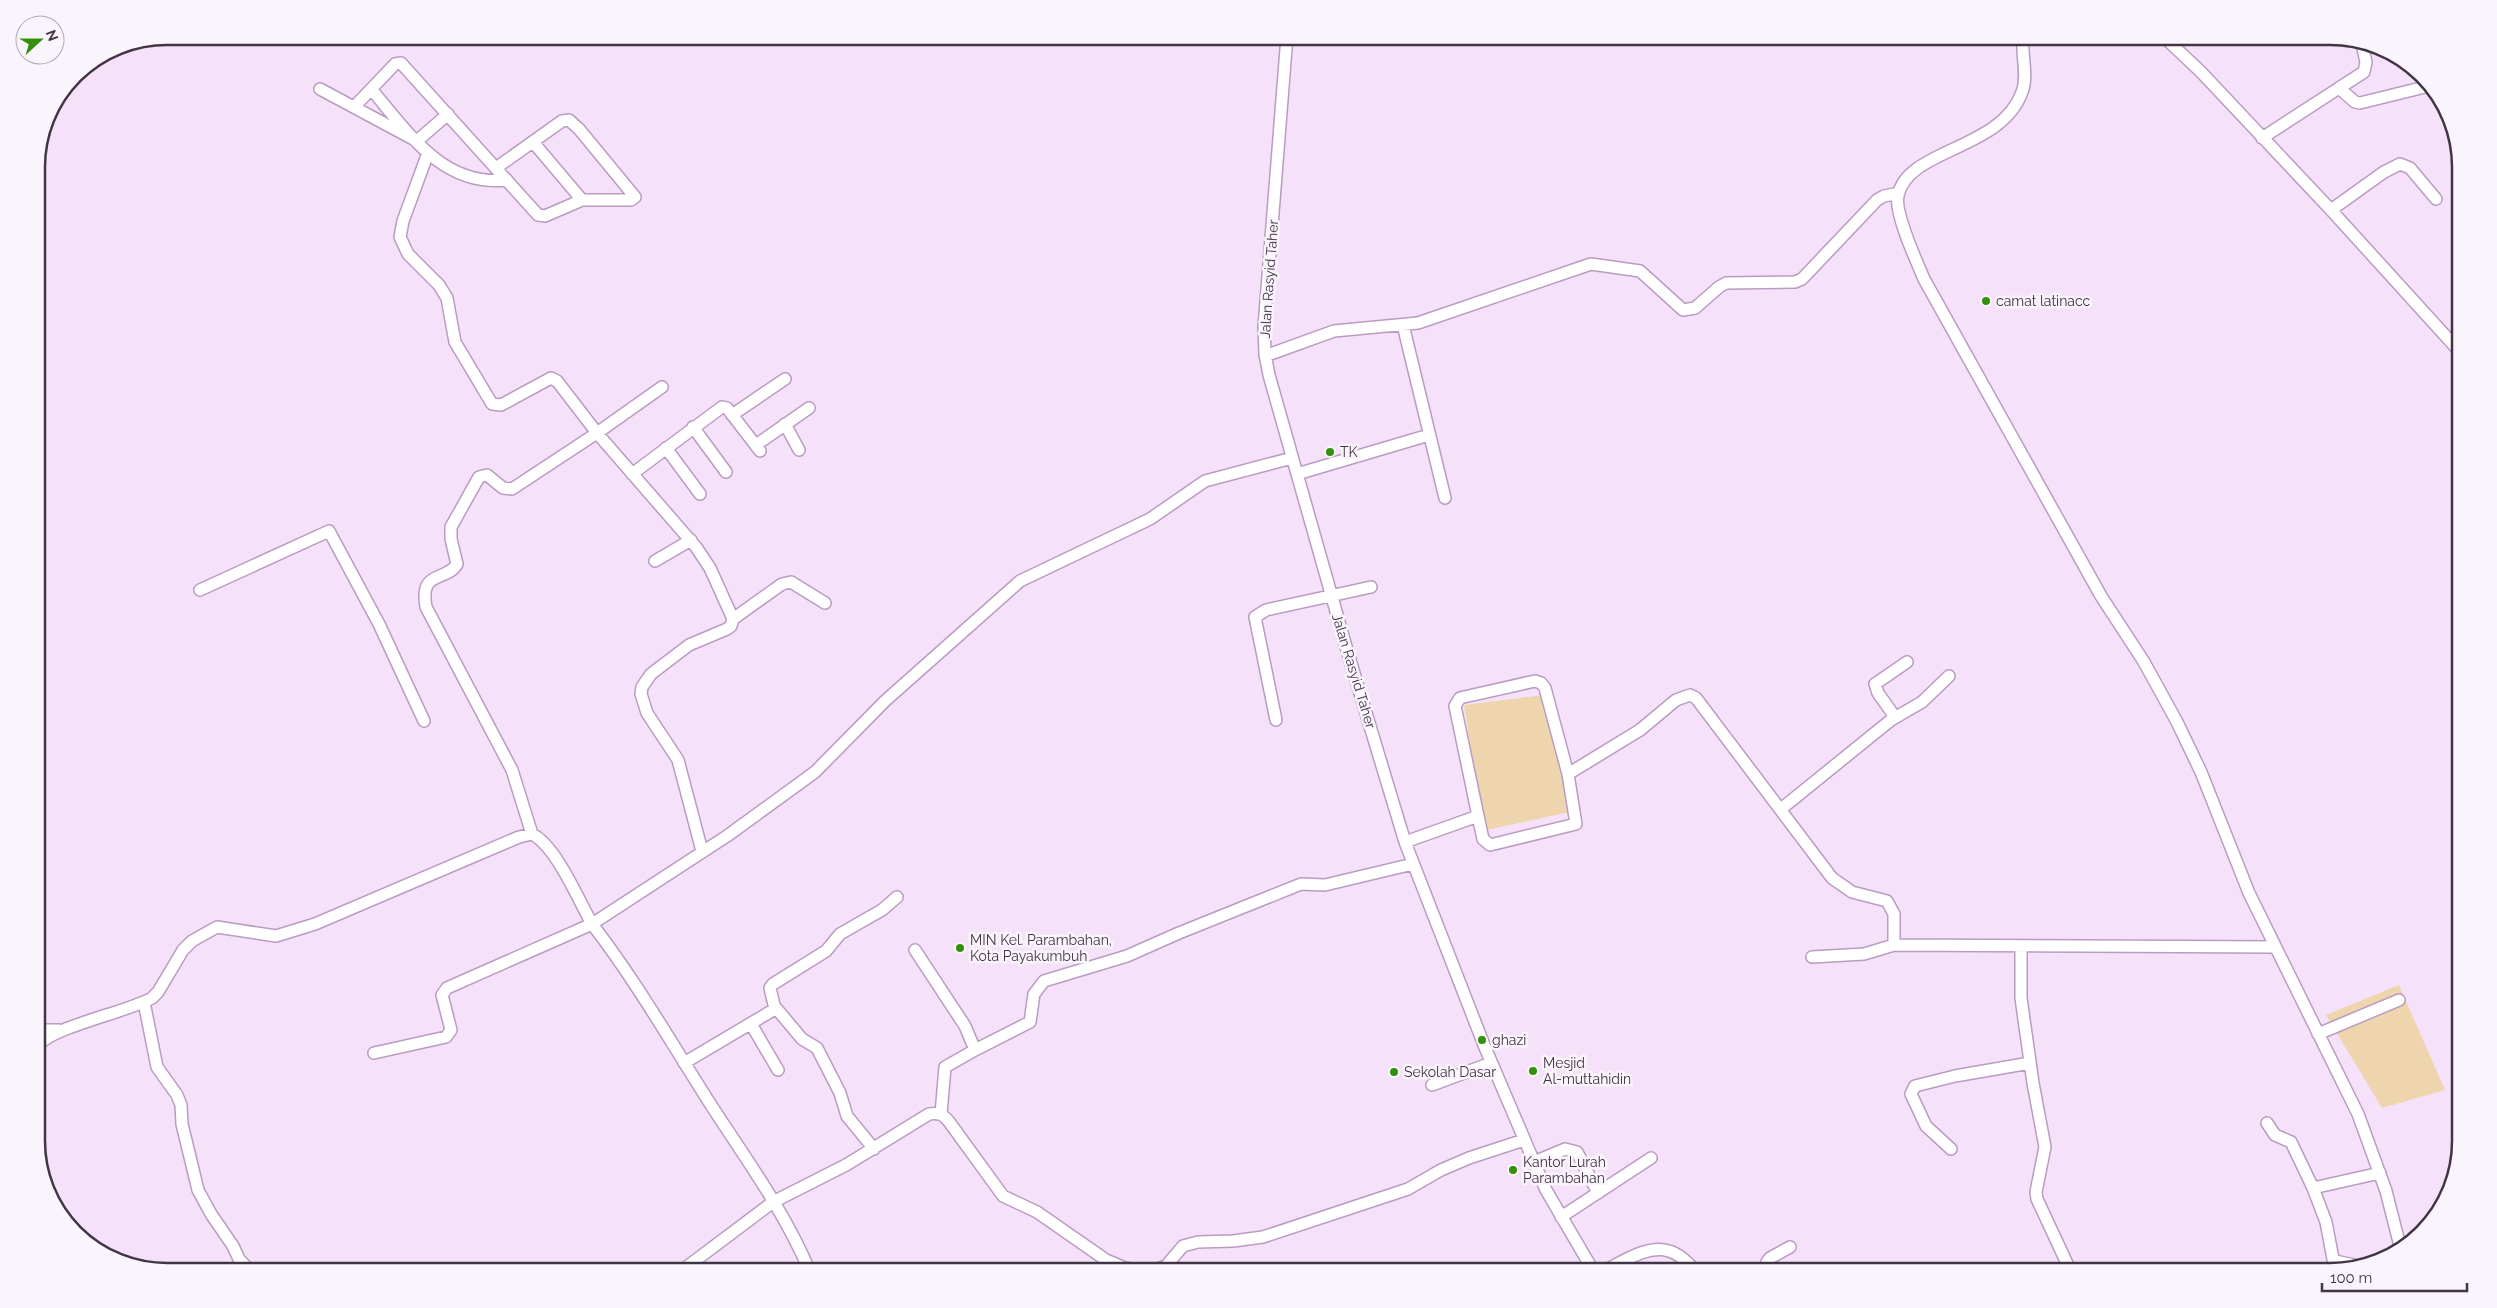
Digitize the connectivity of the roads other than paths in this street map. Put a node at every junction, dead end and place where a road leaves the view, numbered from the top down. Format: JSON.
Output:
{"nodes":[{"id":1,"x":1286,"y":45,"type":"edge"},
{"id":2,"x":2023,"y":45,"type":"edge"},
{"id":3,"x":2172,"y":45,"type":"edge"},
{"id":4,"x":2363,"y":49,"type":"edge"},
{"id":5,"x":2423,"y":87,"type":"edge"},
{"id":6,"x":320,"y":88,"type":"dead end"},
{"id":7,"x":2339,"y":88,"type":"junction"},
{"id":8,"x":371,"y":89,"type":"junction"},
{"id":9,"x":354,"y":107,"type":"junction"},
{"id":10,"x":448,"y":114,"type":"junction"},
{"id":11,"x":2262,"y":138,"type":"junction"},
{"id":12,"x":417,"y":141,"type":"junction"},
{"id":13,"x":532,"y":142,"type":"junction"},
{"id":14,"x":428,"y":154,"type":"junction"},
{"id":15,"x":496,"y":168,"type":"junction"},
{"id":16,"x":507,"y":180,"type":"junction"},
{"id":17,"x":1899,"y":193,"type":"junction"},
{"id":18,"x":2436,"y":199,"type":"dead end"},
{"id":19,"x":582,"y":200,"type":"junction"},
{"id":20,"x":2331,"y":210,"type":"junction"},
{"id":21,"x":1403,"y":325,"type":"junction"},
{"id":22,"x":2452,"y":344,"type":"edge"},
{"id":23,"x":1265,"y":356,"type":"junction"},
{"id":24,"x":785,"y":379,"type":"dead end"},
{"id":25,"x":662,"y":386,"type":"dead end"},
{"id":26,"x":809,"y":408,"type":"dead end"},
{"id":27,"x":732,"y":415,"type":"junction"},
{"id":28,"x":785,"y":424,"type":"junction"},
{"id":29,"x":693,"y":427,"type":"junction"},
{"id":30,"x":597,"y":433,"type":"junction"},
{"id":31,"x":1429,"y":435,"type":"junction"},
{"id":32,"x":666,"y":448,"type":"junction"},
{"id":33,"x":800,"y":450,"type":"dead end"},
{"id":34,"x":1292,"y":458,"type":"junction"},
{"id":35,"x":726,"y":472,"type":"dead end"},
{"id":36,"x":632,"y":474,"type":"junction"},
{"id":37,"x":1297,"y":474,"type":"junction"},
{"id":38,"x":700,"y":494,"type":"dead end"},
{"id":39,"x":1445,"y":498,"type":"dead end"},
{"id":40,"x":691,"y":540,"type":"junction"},
{"id":41,"x":655,"y":561,"type":"dead end"},
{"id":42,"x":1370,"y":587,"type":"dead end"},
{"id":43,"x":200,"y":590,"type":"dead end"},
{"id":44,"x":1332,"y":597,"type":"junction"},
{"id":45,"x":825,"y":603,"type":"dead end"},
{"id":46,"x":733,"y":619,"type":"junction"},
{"id":47,"x":1907,"y":662,"type":"dead end"},
{"id":48,"x":1949,"y":676,"type":"dead end"},
{"id":49,"x":1895,"y":717,"type":"junction"},
{"id":50,"x":1276,"y":720,"type":"dead end"},
{"id":51,"x":424,"y":721,"type":"dead end"},
{"id":52,"x":1568,"y":774,"type":"junction"},
{"id":53,"x":1781,"y":809,"type":"junction"},
{"id":54,"x":1478,"y":816,"type":"junction"},
{"id":55,"x":532,"y":834,"type":"junction"},
{"id":56,"x":1405,"y":842,"type":"junction"},
{"id":57,"x":702,"y":851,"type":"junction"},
{"id":58,"x":1413,"y":864,"type":"junction"},
{"id":59,"x":897,"y":897,"type":"dead end"},
{"id":60,"x":592,"y":924,"type":"junction"},
{"id":61,"x":1894,"y":945,"type":"junction"},
{"id":62,"x":2022,"y":946,"type":"junction"},
{"id":63,"x":2274,"y":947,"type":"junction"},
{"id":64,"x":915,"y":950,"type":"dead end"},
{"id":65,"x":1812,"y":957,"type":"dead end"},
{"id":66,"x":2399,"y":1000,"type":"dead end"},
{"id":67,"x":144,"y":1002,"type":"junction"},
{"id":68,"x":776,"y":1008,"type":"junction"},
{"id":69,"x":751,"y":1024,"type":"junction"},
{"id":70,"x":45,"y":1030,"type":"edge"},
{"id":71,"x":63,"y":1031,"type":"junction"},
{"id":72,"x":2318,"y":1034,"type":"junction"},
{"id":73,"x":45,"y":1039,"type":"edge"},
{"id":74,"x":976,"y":1050,"type":"junction"},
{"id":75,"x":374,"y":1054,"type":"dead end"},
{"id":76,"x":2030,"y":1062,"type":"junction"},
{"id":77,"x":684,"y":1063,"type":"junction"},
{"id":78,"x":1491,"y":1063,"type":"junction"},
{"id":79,"x":778,"y":1070,"type":"dead end"},
{"id":80,"x":1432,"y":1085,"type":"dead end"},
{"id":81,"x":941,"y":1114,"type":"junction"},
{"id":82,"x":2267,"y":1123,"type":"dead end"},
{"id":83,"x":1524,"y":1140,"type":"junction"},
{"id":84,"x":874,"y":1149,"type":"junction"},
{"id":85,"x":1951,"y":1149,"type":"dead end"},
{"id":86,"x":1651,"y":1158,"type":"dead end"},
{"id":87,"x":1534,"y":1162,"type":"junction"},
{"id":88,"x":2380,"y":1173,"type":"junction"},
{"id":89,"x":2314,"y":1188,"type":"junction"},
{"id":90,"x":1598,"y":1192,"type":"junction"},
{"id":91,"x":774,"y":1202,"type":"junction"},
{"id":92,"x":1561,"y":1217,"type":"junction"},
{"id":93,"x":2399,"y":1242,"type":"edge"},
{"id":94,"x":1790,"y":1246,"type":"dead end"},
{"id":95,"x":2338,"y":1262,"type":"edge"},
{"id":96,"x":243,"y":1263,"type":"edge"},
{"id":97,"x":692,"y":1263,"type":"edge"},
{"id":98,"x":805,"y":1263,"type":"edge"},
{"id":99,"x":1116,"y":1263,"type":"edge"},
{"id":100,"x":1170,"y":1263,"type":"edge"},
{"id":101,"x":1589,"y":1263,"type":"edge"},
{"id":102,"x":1622,"y":1263,"type":"edge"},
{"id":103,"x":1686,"y":1263,"type":"edge"},
{"id":104,"x":1767,"y":1263,"type":"edge"},
{"id":105,"x":2067,"y":1263,"type":"edge"}],
"edges":[{"from":1,"to":23,"type":"street","name":"Jalan Rasyid Taher"},
{"from":2,"to":17,"type":"street"},
{"from":3,"to":11,"type":"street"},
{"from":4,"to":7,"type":"street"},
{"from":5,"to":7,"type":"street"},
{"from":6,"to":9,"type":"street"},
{"from":7,"to":11,"type":"street"},
{"from":8,"to":9,"type":"street"},
{"from":8,"to":10,"type":"street"},
{"from":8,"to":12,"type":"street"},
{"from":9,"to":12,"type":"street"},
{"from":10,"to":12,"type":"street"},
{"from":10,"to":15,"type":"street"},
{"from":11,"to":20,"type":"street"},
{"from":12,"to":14,"type":"street"},
{"from":13,"to":15,"type":"street"},
{"from":13,"to":19,"type":"street"},
{"from":13,"to":19,"type":"street"},
{"from":14,"to":16,"type":"street"},
{"from":14,"to":30,"type":"street"},
{"from":15,"to":16,"type":"street"},
{"from":16,"to":19,"type":"street"},
{"from":17,"to":21,"type":"street"},
{"from":17,"to":63,"type":"street"},
{"from":18,"to":20,"type":"street"},
{"from":20,"to":22,"type":"street"},
{"from":21,"to":23,"type":"street"},
{"from":21,"to":31,"type":"street"},
{"from":23,"to":34,"type":"street","name":"Jalan Rasyid Taher"},
{"from":24,"to":27,"type":"street"},
{"from":25,"to":30,"type":"street"},
{"from":26,"to":28,"type":"street"},
{"from":27,"to":28,"type":"street"},
{"from":27,"to":29,"type":"street"},
{"from":28,"to":33,"type":"street"},
{"from":29,"to":32,"type":"street"},
{"from":29,"to":35,"type":"street"},
{"from":30,"to":36,"type":"street"},
{"from":30,"to":55,"type":"street"},
{"from":31,"to":37,"type":"street"},
{"from":31,"to":39,"type":"street"},
{"from":32,"to":36,"type":"street"},
{"from":32,"to":38,"type":"street"},
{"from":34,"to":37,"type":"street","name":"Jalan Rasyid Taher"},
{"from":34,"to":57,"type":"street"},
{"from":36,"to":40,"type":"street"},
{"from":37,"to":44,"type":"street","name":"Jalan Rasyid Taher"},
{"from":40,"to":41,"type":"street"},
{"from":40,"to":46,"type":"street"},
{"from":42,"to":44,"type":"street"},
{"from":43,"to":51,"type":"street"},
{"from":44,"to":50,"type":"street"},
{"from":44,"to":56,"type":"street","name":"Jalan Rasyid Taher"},
{"from":45,"to":46,"type":"street"},
{"from":46,"to":57,"type":"street"},
{"from":47,"to":49,"type":"street"},
{"from":48,"to":49,"type":"street"},
{"from":49,"to":53,"type":"street"},
{"from":52,"to":53,"type":"street"},
{"from":52,"to":54,"type":"street"},
{"from":52,"to":54,"type":"street"},
{"from":53,"to":61,"type":"street"},
{"from":54,"to":56,"type":"street"},
{"from":55,"to":60,"type":"street"},
{"from":55,"to":67,"type":"street"},
{"from":56,"to":58,"type":"street","name":"Jalan Rasyid Taher"},
{"from":57,"to":60,"type":"street"},
{"from":58,"to":74,"type":"street"},
{"from":58,"to":78,"type":"street","name":"Jalan Rasyid Taher"},
{"from":59,"to":68,"type":"street"},
{"from":60,"to":75,"type":"street"},
{"from":60,"to":77,"type":"street"},
{"from":61,"to":62,"type":"street"},
{"from":61,"to":65,"type":"street"},
{"from":62,"to":63,"type":"street"},
{"from":62,"to":76,"type":"street"},
{"from":63,"to":72,"type":"street"},
{"from":64,"to":74,"type":"street"},
{"from":66,"to":72,"type":"street"},
{"from":67,"to":71,"type":"street"},
{"from":67,"to":96,"type":"street"},
{"from":68,"to":69,"type":"street"},
{"from":68,"to":84,"type":"street"},
{"from":69,"to":77,"type":"street"},
{"from":69,"to":79,"type":"street"},
{"from":70,"to":71,"type":"street"},
{"from":71,"to":73,"type":"street"},
{"from":72,"to":88,"type":"street"},
{"from":74,"to":81,"type":"street"},
{"from":76,"to":85,"type":"street"},
{"from":76,"to":105,"type":"street"},
{"from":77,"to":91,"type":"street"},
{"from":78,"to":80,"type":"street"},
{"from":78,"to":83,"type":"street","name":"Jalan Rasyid Taher"},
{"from":81,"to":84,"type":"street"},
{"from":81,"to":99,"type":"street"},
{"from":82,"to":89,"type":"street"},
{"from":83,"to":87,"type":"street","name":"Jalan Rasyid Taher"},
{"from":83,"to":100,"type":"street"},
{"from":84,"to":91,"type":"street"},
{"from":86,"to":90,"type":"street"},
{"from":87,"to":90,"type":"street"},
{"from":87,"to":92,"type":"street","name":"Jalan Rasyid Taher"},
{"from":88,"to":89,"type":"street"},
{"from":88,"to":93,"type":"street"},
{"from":89,"to":95,"type":"street"},
{"from":90,"to":92,"type":"street"},
{"from":91,"to":97,"type":"street"},
{"from":91,"to":98,"type":"street"},
{"from":92,"to":101,"type":"street","name":"Jalan Rasyid Taher"},
{"from":94,"to":104,"type":"street"},
{"from":102,"to":103,"type":"street"}]}
